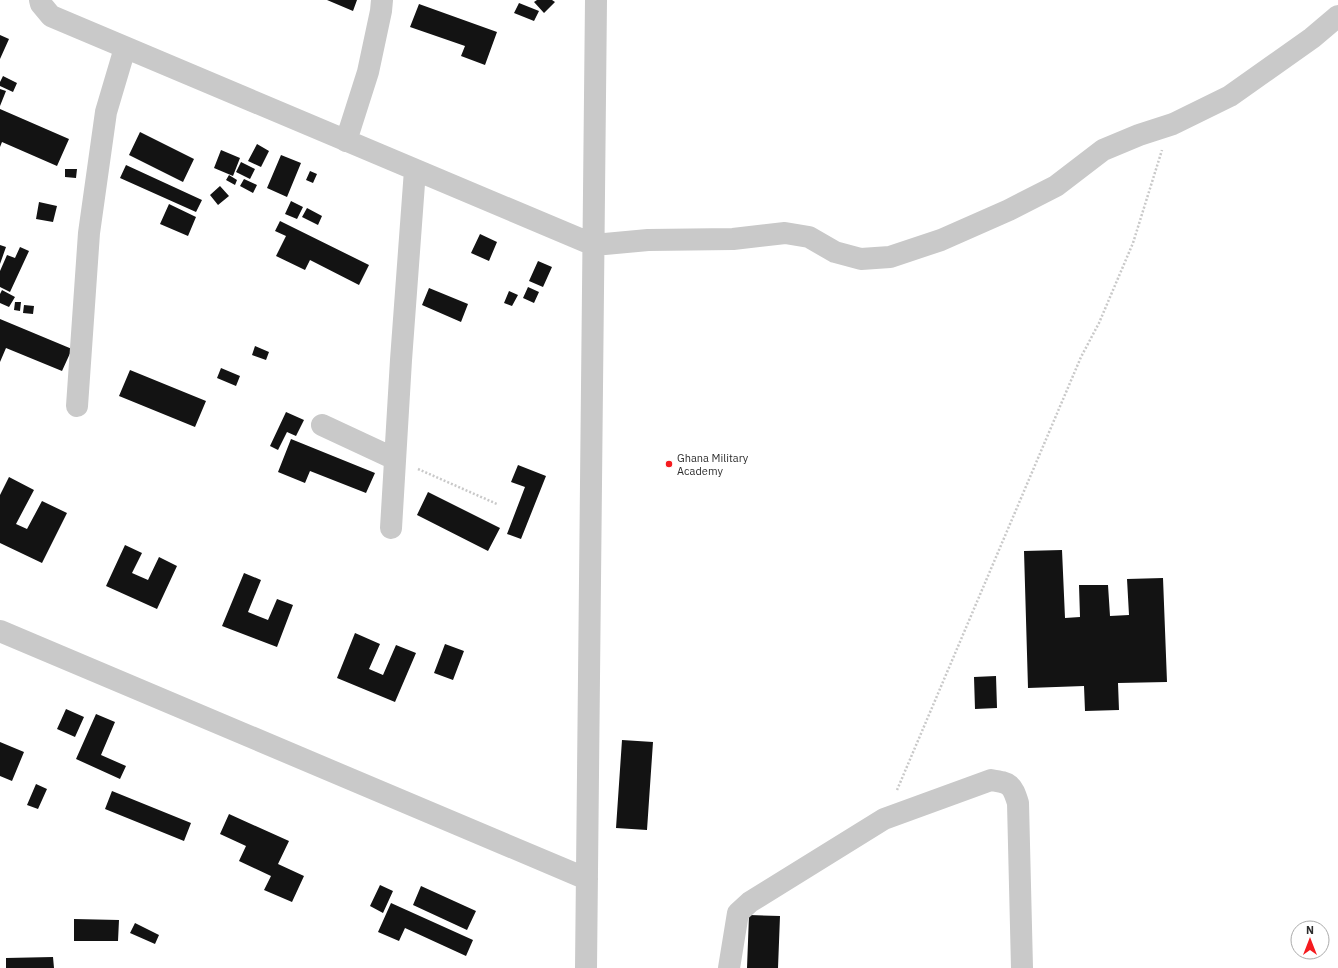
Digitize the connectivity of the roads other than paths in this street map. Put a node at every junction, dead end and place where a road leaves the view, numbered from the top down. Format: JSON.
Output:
{"nodes":[{"id":1,"x":40,"y":0,"type":"edge"},
{"id":2,"x":382,"y":0,"type":"edge"},
{"id":3,"x":596,"y":0,"type":"edge"},
{"id":4,"x":1338,"y":16,"type":"edge"},
{"id":5,"x":125,"y":48,"type":"junction"},
{"id":6,"x":346,"y":141,"type":"junction"},
{"id":7,"x":415,"y":170,"type":"junction"},
{"id":8,"x":594,"y":245,"type":"junction"},
{"id":9,"x":77,"y":406,"type":"dead end"},
{"id":10,"x":322,"y":425,"type":"dead end"},
{"id":11,"x":395,"y":459,"type":"junction"},
{"id":12,"x":391,"y":528,"type":"dead end"},
{"id":13,"x":0,"y":631,"type":"edge"},
{"id":14,"x":588,"y":879,"type":"junction"},
{"id":15,"x":586,"y":968,"type":"edge"},
{"id":16,"x":729,"y":968,"type":"edge"},
{"id":17,"x":1022,"y":968,"type":"edge"}],
"edges":[{"from":1,"to":5,"type":"street"},
{"from":2,"to":6,"type":"street"},
{"from":3,"to":8,"type":"street"},
{"from":4,"to":8,"type":"street"},
{"from":5,"to":6,"type":"street"},
{"from":5,"to":9,"type":"street"},
{"from":6,"to":7,"type":"street"},
{"from":7,"to":8,"type":"street"},
{"from":7,"to":11,"type":"street"},
{"from":8,"to":14,"type":"street"},
{"from":10,"to":11,"type":"street"},
{"from":11,"to":12,"type":"street"},
{"from":13,"to":14,"type":"street"},
{"from":14,"to":15,"type":"street"},
{"from":16,"to":17,"type":"street"}]}
